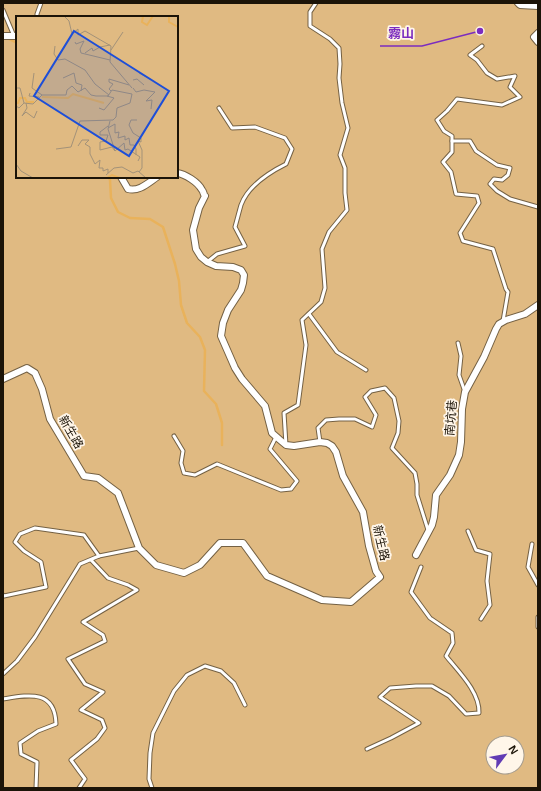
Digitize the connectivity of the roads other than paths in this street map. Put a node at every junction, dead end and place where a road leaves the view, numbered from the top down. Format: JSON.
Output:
{"nodes":[{"id":1,"x":41,"y":3,"type":"edge"},
{"id":2,"x":316,"y":3,"type":"edge"},
{"id":3,"x":518,"y":3,"type":"edge"},
{"id":4,"x":538,"y":6,"type":"edge"},
{"id":5,"x":3,"y":10,"type":"edge"},
{"id":6,"x":37,"y":16,"type":"edge"},
{"id":7,"x":538,"y":33,"type":"edge"},
{"id":8,"x":5,"y":36,"type":"edge"},
{"id":9,"x":15,"y":36,"type":"edge"},
{"id":10,"x":538,"y":42,"type":"edge"},
{"id":11,"x":482,"y":46,"type":"dead end"},
{"id":12,"x":219,"y":108,"type":"dead end"},
{"id":13,"x":452,"y":141,"type":"junction"},
{"id":14,"x":178,"y":173,"type":"edge"},
{"id":15,"x":122,"y":178,"type":"edge"},
{"id":16,"x":155,"y":178,"type":"edge"},
{"id":17,"x":538,"y":207,"type":"edge"},
{"id":18,"x":207,"y":262,"type":"junction"},
{"id":19,"x":538,"y":306,"type":"edge"},
{"id":20,"x":309,"y":314,"type":"junction"},
{"id":21,"x":503,"y":321,"type":"junction"},
{"id":22,"x":458,"y":343,"type":"dead end"},
{"id":23,"x":366,"y":370,"type":"dead end"},
{"id":24,"x":3,"y":379,"type":"edge"},
{"id":25,"x":465,"y":392,"type":"junction"},
{"id":26,"x":174,"y":436,"type":"dead end"},
{"id":27,"x":276,"y":436,"type":"junction"},
{"id":28,"x":320,"y":442,"type":"junction"},
{"id":29,"x":286,"y":445,"type":"junction"},
{"id":30,"x":468,"y":531,"type":"dead end"},
{"id":31,"x":428,"y":532,"type":"junction"},
{"id":32,"x":532,"y":544,"type":"dead end"},
{"id":33,"x":139,"y":548,"type":"junction"},
{"id":34,"x":416,"y":555,"type":"dead end"},
{"id":35,"x":99,"y":556,"type":"junction"},
{"id":36,"x":91,"y":560,"type":"junction"},
{"id":37,"x":421,"y":567,"type":"dead end"},
{"id":38,"x":538,"y":585,"type":"edge"},
{"id":39,"x":3,"y":595,"type":"edge"},
{"id":40,"x":538,"y":617,"type":"edge"},
{"id":41,"x":481,"y":619,"type":"dead end"},
{"id":42,"x":538,"y":627,"type":"edge"},
{"id":43,"x":3,"y":674,"type":"edge"},
{"id":44,"x":3,"y":699,"type":"edge"},
{"id":45,"x":245,"y":705,"type":"dead end"},
{"id":46,"x":367,"y":749,"type":"dead end"},
{"id":47,"x":36,"y":788,"type":"edge"},
{"id":48,"x":79,"y":788,"type":"edge"},
{"id":49,"x":152,"y":788,"type":"edge"}],
"edges":[{"from":1,"to":6,"type":"lane"},
{"from":2,"to":20,"type":"lane"},
{"from":3,"to":4,"type":"street"},
{"from":5,"to":9,"type":"lane"},
{"from":7,"to":10,"type":"street"},
{"from":8,"to":9,"type":"street"},
{"from":11,"to":13,"type":"lane"},
{"from":12,"to":18,"type":"lane"},
{"from":13,"to":17,"type":"lane"},
{"from":13,"to":21,"type":"lane"},
{"from":14,"to":18,"type":"street"},
{"from":15,"to":16,"type":"street"},
{"from":18,"to":27,"type":"street"},
{"from":19,"to":21,"type":"street"},
{"from":20,"to":23,"type":"lane"},
{"from":20,"to":29,"type":"lane"},
{"from":21,"to":25,"type":"street","name":"南坑巷"},
{"from":22,"to":25,"type":"lane"},
{"from":24,"to":33,"type":"street","name":"新生路"},
{"from":25,"to":31,"type":"street","name":"南坑巷"},
{"from":26,"to":27,"type":"lane"},
{"from":27,"to":29,"type":"street"},
{"from":28,"to":29,"type":"street"},
{"from":28,"to":31,"type":"lane"},
{"from":28,"to":33,"type":"street","name":"新生路"},
{"from":30,"to":41,"type":"lane"},
{"from":31,"to":34,"type":"street","name":"南坑巷"},
{"from":32,"to":38,"type":"lane"},
{"from":33,"to":35,"type":"lane"},
{"from":35,"to":36,"type":"lane"},
{"from":35,"to":39,"type":"lane"},
{"from":36,"to":43,"type":"lane"},
{"from":36,"to":48,"type":"lane"},
{"from":37,"to":46,"type":"lane"},
{"from":40,"to":42,"type":"lane"},
{"from":44,"to":47,"type":"lane"},
{"from":45,"to":49,"type":"lane"}]}
